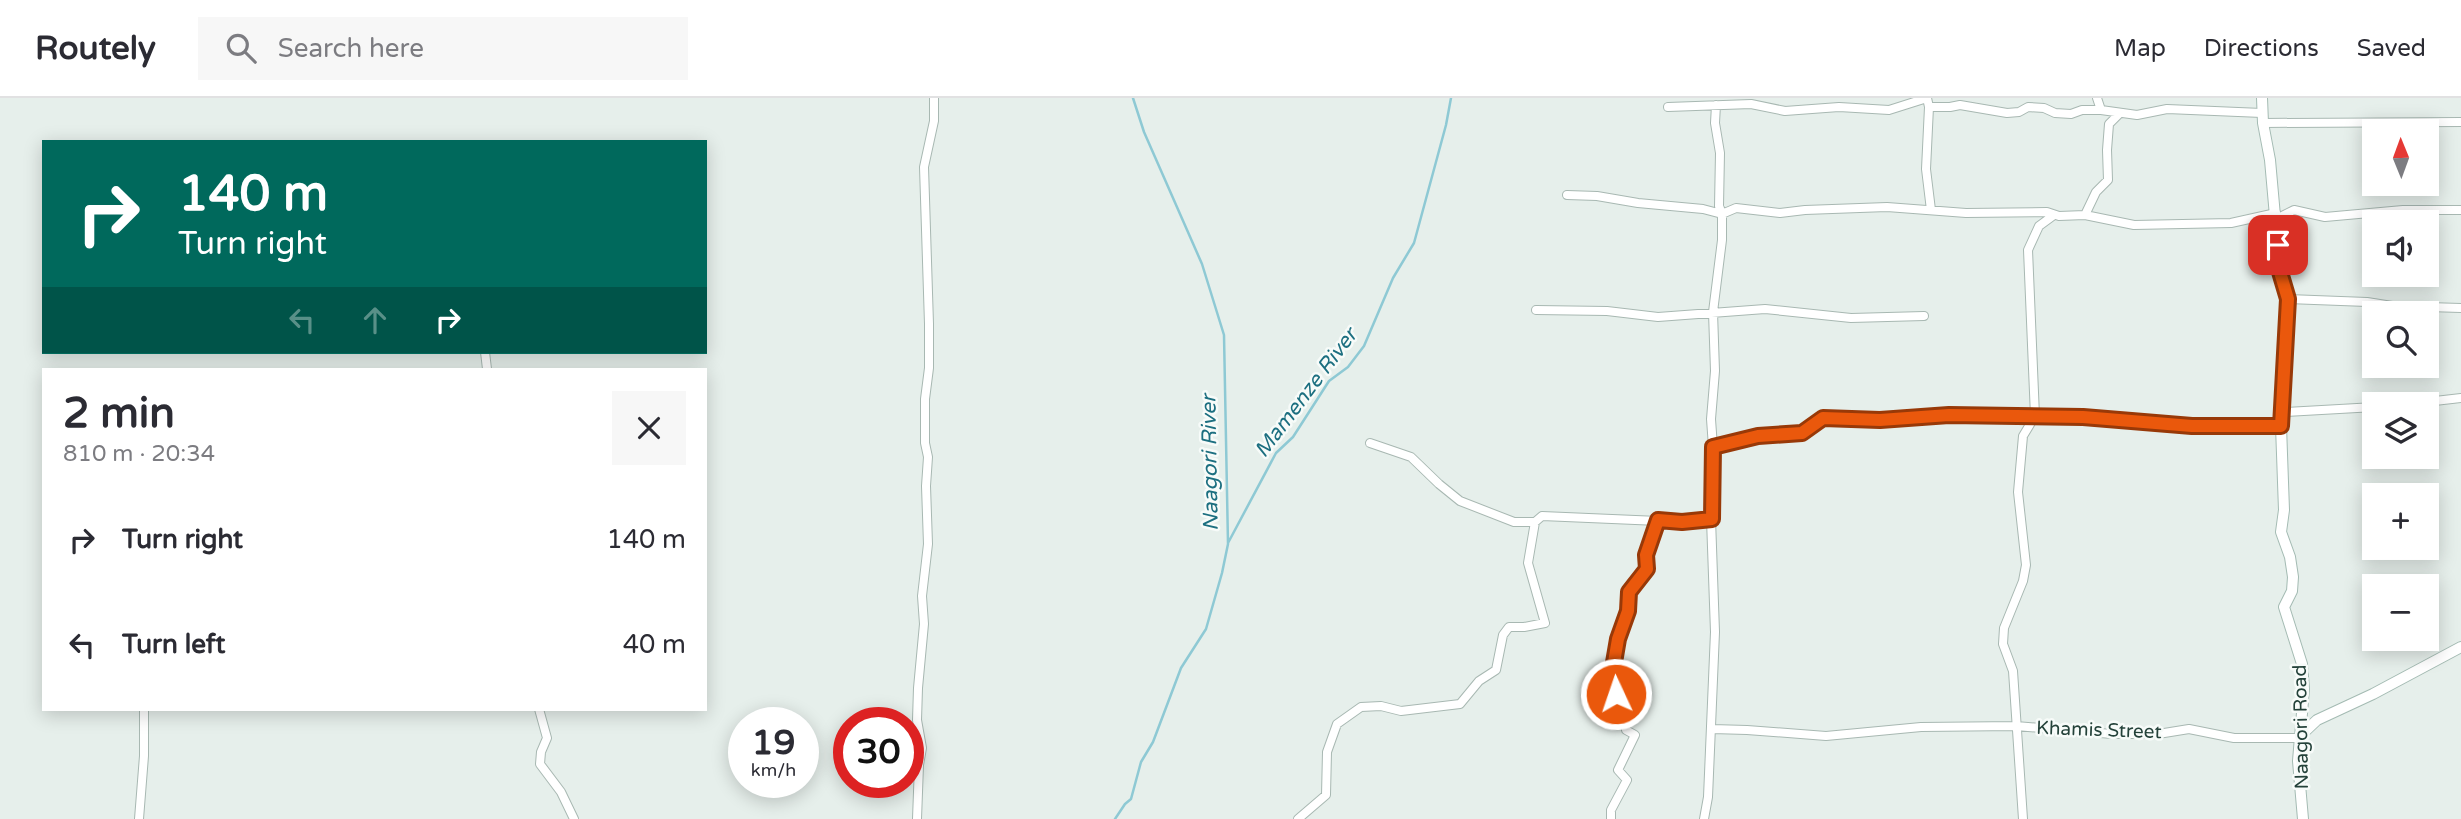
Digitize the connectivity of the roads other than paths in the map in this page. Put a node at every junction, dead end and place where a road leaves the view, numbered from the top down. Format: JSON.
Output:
{"nodes":[{"id":1,"x":934,"y":98,"type":"edge"},
{"id":2,"x":2097,"y":98,"type":"edge"},
{"id":3,"x":2262,"y":98,"type":"edge"},
{"id":4,"x":1928,"y":101,"type":"edge"},
{"id":5,"x":1716,"y":105,"type":"junction"},
{"id":6,"x":1668,"y":107,"type":"dead end"},
{"id":7,"x":2101,"y":110,"type":"junction"},
{"id":8,"x":2119,"y":114,"type":"junction"},
{"id":9,"x":2263,"y":118,"type":"junction"},
{"id":10,"x":2461,"y":122,"type":"edge"},
{"id":11,"x":1567,"y":195,"type":"dead end"},
{"id":12,"x":1931,"y":210,"type":"junction"},
{"id":13,"x":2461,"y":210,"type":"edge"},
{"id":14,"x":1721,"y":214,"type":"junction"},
{"id":15,"x":2054,"y":215,"type":"junction"},
{"id":16,"x":2085,"y":215,"type":"junction"},
{"id":17,"x":2276,"y":216,"type":"junction"},
{"id":18,"x":2288,"y":299,"type":"junction"},
{"id":19,"x":2461,"y":308,"type":"edge"},
{"id":20,"x":1536,"y":310,"type":"dead end"},
{"id":21,"x":1713,"y":312,"type":"junction"},
{"id":22,"x":1924,"y":316,"type":"dead end"},
{"id":23,"x":2461,"y":398,"type":"edge"},
{"id":24,"x":2439,"y":401,"type":"edge"},
{"id":25,"x":2362,"y":408,"type":"edge"},
{"id":26,"x":2284,"y":412,"type":"junction"},
{"id":27,"x":2035,"y":416,"type":"junction"},
{"id":28,"x":2281,"y":426,"type":"junction"},
{"id":29,"x":1370,"y":443,"type":"dead end"},
{"id":30,"x":1713,"y":447,"type":"junction"},
{"id":31,"x":1712,"y":519,"type":"junction"},
{"id":32,"x":1658,"y":520,"type":"junction"},
{"id":33,"x":1535,"y":522,"type":"junction"},
{"id":34,"x":2461,"y":647,"type":"edge"},
{"id":35,"x":144,"y":711,"type":"edge"},
{"id":36,"x":540,"y":711,"type":"edge"},
{"id":37,"x":2016,"y":726,"type":"junction"},
{"id":38,"x":1712,"y":729,"type":"junction"},
{"id":39,"x":2299,"y":738,"type":"junction"},
{"id":40,"x":139,"y":819,"type":"edge"},
{"id":41,"x":574,"y":819,"type":"edge"},
{"id":42,"x":917,"y":819,"type":"edge"},
{"id":43,"x":1298,"y":819,"type":"edge"},
{"id":44,"x":1611,"y":819,"type":"edge"},
{"id":45,"x":1704,"y":819,"type":"edge"},
{"id":46,"x":2023,"y":819,"type":"edge"},
{"id":47,"x":2303,"y":819,"type":"edge"}],
"edges":[{"from":1,"to":42,"type":"street"},
{"from":2,"to":7,"type":"street"},
{"from":3,"to":9,"type":"street","name":"Naagori Road"},
{"from":4,"to":5,"type":"street"},
{"from":4,"to":7,"type":"street"},
{"from":4,"to":12,"type":"street"},
{"from":5,"to":6,"type":"street"},
{"from":5,"to":14,"type":"street"},
{"from":7,"to":8,"type":"street"},
{"from":8,"to":9,"type":"street"},
{"from":8,"to":16,"type":"street"},
{"from":9,"to":10,"type":"street"},
{"from":9,"to":17,"type":"street","name":"Naagori Road"},
{"from":11,"to":14,"type":"street"},
{"from":12,"to":14,"type":"street"},
{"from":12,"to":15,"type":"street"},
{"from":13,"to":17,"type":"street"},
{"from":14,"to":21,"type":"street"},
{"from":15,"to":16,"type":"street"},
{"from":15,"to":27,"type":"street"},
{"from":16,"to":17,"type":"street"},
{"from":17,"to":18,"type":"street","name":"Naagori Road"},
{"from":18,"to":19,"type":"street"},
{"from":18,"to":26,"type":"street","name":"Naagori Road"},
{"from":20,"to":21,"type":"street"},
{"from":21,"to":22,"type":"street"},
{"from":21,"to":30,"type":"street"},
{"from":23,"to":24,"type":"street"},
{"from":25,"to":26,"type":"street"},
{"from":26,"to":28,"type":"street","name":"Naagori Road"},
{"from":27,"to":28,"type":"street"},
{"from":27,"to":30,"type":"street"},
{"from":27,"to":37,"type":"street"},
{"from":28,"to":39,"type":"street","name":"Naagori Road"},
{"from":29,"to":33,"type":"street"},
{"from":30,"to":31,"type":"street"},
{"from":31,"to":32,"type":"street"},
{"from":31,"to":38,"type":"street"},
{"from":32,"to":33,"type":"street"},
{"from":32,"to":44,"type":"street"},
{"from":33,"to":43,"type":"street"},
{"from":34,"to":39,"type":"street"},
{"from":35,"to":40,"type":"street"},
{"from":36,"to":41,"type":"street"},
{"from":37,"to":38,"type":"street","name":"Khamis Street"},
{"from":37,"to":39,"type":"street","name":"Khamis Street"},
{"from":37,"to":46,"type":"street"},
{"from":38,"to":45,"type":"street"},
{"from":39,"to":47,"type":"street","name":"Naagori Road"}]}
